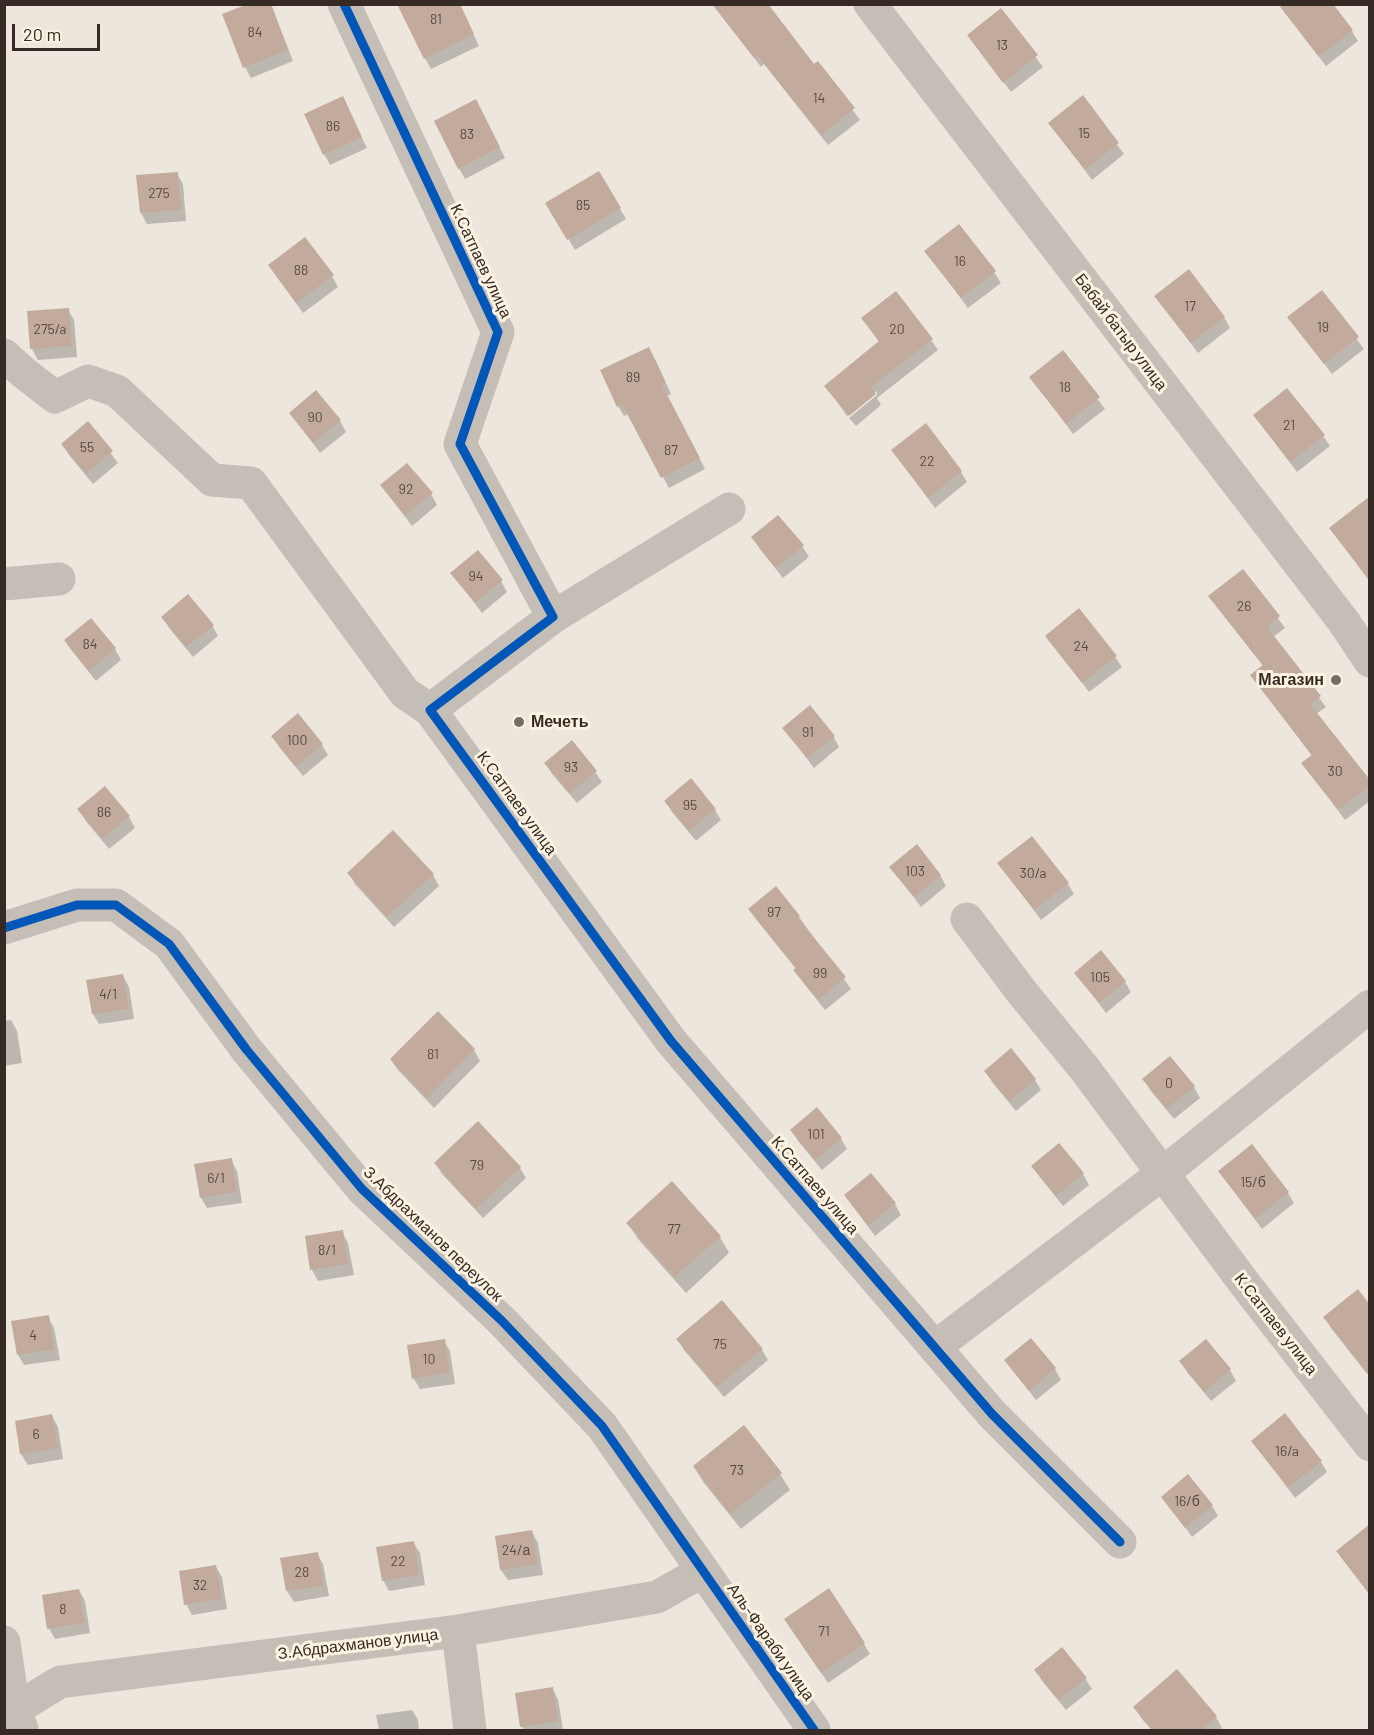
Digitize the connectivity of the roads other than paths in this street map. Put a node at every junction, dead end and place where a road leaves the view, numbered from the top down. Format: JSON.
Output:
{"nodes":[{"id":1,"x":344,"y":4,"type":"edge"},
{"id":2,"x":870,"y":4,"type":"edge"},
{"id":3,"x":4,"y":355,"type":"edge"},
{"id":4,"x":729,"y":509,"type":"dead end"},
{"id":5,"x":59,"y":579,"type":"dead end"},
{"id":6,"x":4,"y":584,"type":"edge"},
{"id":7,"x":553,"y":617,"type":"junction"},
{"id":8,"x":1370,"y":661,"type":"edge"},
{"id":9,"x":430,"y":710,"type":"junction"},
{"id":10,"x":967,"y":919,"type":"dead end"},
{"id":11,"x":4,"y":928,"type":"edge"},
{"id":12,"x":1370,"y":1006,"type":"edge"},
{"id":13,"x":1162,"y":1173,"type":"junction"},
{"id":14,"x":936,"y":1347,"type":"junction"},
{"id":15,"x":1370,"y":1445,"type":"edge"},
{"id":16,"x":1120,"y":1542,"type":"dead end"},
{"id":17,"x":703,"y":1571,"type":"junction"},
{"id":18,"x":458,"y":1631,"type":"junction"},
{"id":19,"x":4,"y":1642,"type":"edge"},
{"id":20,"x":14,"y":1717,"type":"edge"},
{"id":21,"x":470,"y":1731,"type":"edge"},
{"id":22,"x":814,"y":1731,"type":"edge"}],
"edges":[{"from":1,"to":7,"type":"street","name":"К.Сатпаев улица"},
{"from":2,"to":8,"type":"street","name":"Бабай батыр улица"},
{"from":3,"to":9,"type":"street","name":"К.Сатпаев улица"},
{"from":4,"to":7,"type":"street"},
{"from":5,"to":6,"type":"street"},
{"from":7,"to":9,"type":"street"},
{"from":9,"to":14,"type":"street","name":"К.Сатпаев улица"},
{"from":10,"to":13,"type":"street","name":"К.Сатпаев улица"},
{"from":11,"to":17,"type":"street","name":"З.Абдрахманов переулок"},
{"from":12,"to":13,"type":"street"},
{"from":13,"to":14,"type":"street"},
{"from":13,"to":15,"type":"street","name":"К.Сатпаев улица"},
{"from":14,"to":16,"type":"street","name":"К.Сатпаев улица"},
{"from":17,"to":18,"type":"street","name":"З.Абдрахманов улица"},
{"from":17,"to":22,"type":"street","name":"Аль-Фараби улица"},
{"from":18,"to":20,"type":"street","name":"З.Абдрахманов улица"},
{"from":18,"to":21,"type":"street"},
{"from":19,"to":20,"type":"street"}]}
